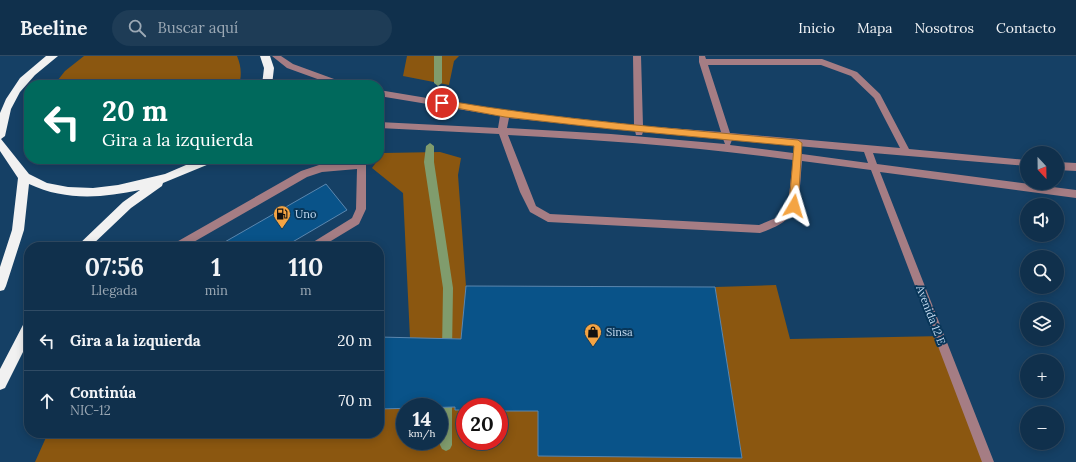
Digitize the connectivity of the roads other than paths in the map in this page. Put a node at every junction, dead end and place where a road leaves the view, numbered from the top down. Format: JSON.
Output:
{"nodes":[{"id":1,"x":53,"y":56,"type":"edge"},
{"id":2,"x":265,"y":56,"type":"edge"},
{"id":3,"x":276,"y":56,"type":"edge"},
{"id":4,"x":637,"y":56,"type":"edge"},
{"id":5,"x":702,"y":59,"type":"edge"},
{"id":6,"x":268,"y":80,"type":"edge"},
{"id":7,"x":328,"y":80,"type":"edge"},
{"id":8,"x":384,"y":94,"type":"edge"},
{"id":9,"x":505,"y":114,"type":"junction"},
{"id":10,"x":384,"y":125,"type":"edge"},
{"id":11,"x":639,"y":128,"type":"junction"},
{"id":12,"x":502,"y":131,"type":"junction"},
{"id":13,"x":0,"y":136,"type":"edge"},
{"id":14,"x":726,"y":136,"type":"junction"},
{"id":15,"x":639,"y":139,"type":"junction"},
{"id":16,"x":0,"y":143,"type":"edge"},
{"id":17,"x":798,"y":143,"type":"junction"},
{"id":18,"x":730,"y":148,"type":"junction"},
{"id":19,"x":867,"y":150,"type":"junction"},
{"id":20,"x":908,"y":154,"type":"junction"},
{"id":21,"x":798,"y":156,"type":"junction"},
{"id":22,"x":1020,"y":162,"type":"edge"},
{"id":23,"x":199,"y":164,"type":"edge"},
{"id":24,"x":322,"y":164,"type":"edge"},
{"id":25,"x":362,"y":164,"type":"edge"},
{"id":26,"x":1064,"y":166,"type":"edge"},
{"id":27,"x":1076,"y":167,"type":"edge"},
{"id":28,"x":874,"y":168,"type":"junction"},
{"id":29,"x":24,"y":177,"type":"junction"},
{"id":30,"x":160,"y":181,"type":"junction"},
{"id":31,"x":1076,"y":194,"type":"edge"},
{"id":32,"x":87,"y":242,"type":"edge"},
{"id":33,"x":185,"y":242,"type":"edge"},
{"id":34,"x":321,"y":242,"type":"edge"},
{"id":35,"x":0,"y":286,"type":"edge"},
{"id":36,"x":24,"y":343,"type":"edge"},
{"id":37,"x":0,"y":383,"type":"edge"},
{"id":38,"x":988,"y":462,"type":"edge"}],
"edges":[{"from":1,"to":13,"type":"highway"},
{"from":2,"to":6,"type":"highway"},
{"from":3,"to":7,"type":"street"},
{"from":4,"to":11,"type":"street"},
{"from":5,"to":14,"type":"street"},
{"from":5,"to":20,"type":"street"},
{"from":8,"to":9,"type":"street"},
{"from":9,"to":11,"type":"street"},
{"from":9,"to":12,"type":"street"},
{"from":10,"to":12,"type":"street"},
{"from":11,"to":14,"type":"street"},
{"from":11,"to":15,"type":"street"},
{"from":12,"to":15,"type":"street"},
{"from":12,"to":21,"type":"street"},
{"from":14,"to":17,"type":"street"},
{"from":14,"to":18,"type":"street"},
{"from":15,"to":18,"type":"street"},
{"from":16,"to":29,"type":"highway"},
{"from":17,"to":19,"type":"street"},
{"from":17,"to":21,"type":"street"},
{"from":18,"to":21,"type":"street"},
{"from":19,"to":20,"type":"street"},
{"from":19,"to":28,"type":"street","name":"Avenida 12 E"},
{"from":20,"to":22,"type":"street"},
{"from":21,"to":28,"type":"street"},
{"from":23,"to":30,"type":"highway"},
{"from":24,"to":33,"type":"street"},
{"from":25,"to":34,"type":"street"},
{"from":26,"to":27,"type":"street"},
{"from":28,"to":31,"type":"street"},
{"from":28,"to":38,"type":"street","name":"Avenida 12 E"},
{"from":29,"to":30,"type":"highway"},
{"from":29,"to":35,"type":"highway"},
{"from":30,"to":32,"type":"highway"},
{"from":36,"to":37,"type":"highway"}]}
